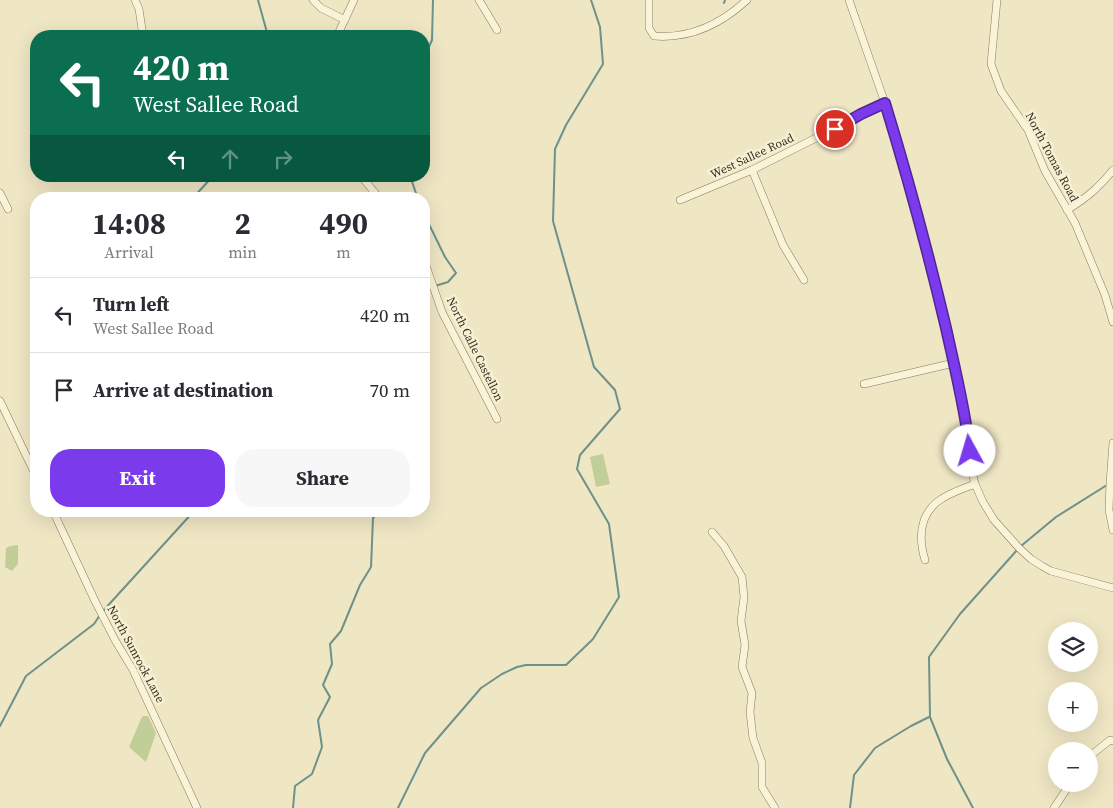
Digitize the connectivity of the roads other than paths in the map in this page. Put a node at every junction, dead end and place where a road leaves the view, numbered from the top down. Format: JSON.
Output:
{"nodes":[{"id":1,"x":135,"y":0,"type":"edge"},
{"id":2,"x":313,"y":0,"type":"edge"},
{"id":3,"x":354,"y":0,"type":"edge"},
{"id":4,"x":479,"y":0,"type":"edge"},
{"id":5,"x":649,"y":0,"type":"edge"},
{"id":6,"x":747,"y":0,"type":"edge"},
{"id":7,"x":849,"y":0,"type":"edge"},
{"id":8,"x":997,"y":0,"type":"edge"},
{"id":9,"x":345,"y":20,"type":"junction"},
{"id":10,"x":142,"y":30,"type":"edge"},
{"id":11,"x":340,"y":30,"type":"edge"},
{"id":12,"x":497,"y":30,"type":"dead end"},
{"id":13,"x":885,"y":103,"type":"junction"},
{"id":14,"x":752,"y":170,"type":"junction"},
{"id":15,"x":1113,"y":170,"type":"edge"},
{"id":16,"x":366,"y":182,"type":"edge"},
{"id":17,"x":0,"y":192,"type":"edge"},
{"id":18,"x":374,"y":192,"type":"edge"},
{"id":19,"x":680,"y":200,"type":"dead end"},
{"id":20,"x":8,"y":210,"type":"dead end"},
{"id":21,"x":1067,"y":210,"type":"junction"},
{"id":22,"x":430,"y":277,"type":"edge"},
{"id":23,"x":804,"y":280,"type":"dead end"},
{"id":24,"x":1113,"y":322,"type":"edge"},
{"id":25,"x":954,"y":363,"type":"junction"},
{"id":26,"x":864,"y":384,"type":"dead end"},
{"id":27,"x":0,"y":401,"type":"edge"},
{"id":28,"x":497,"y":419,"type":"dead end"},
{"id":29,"x":1113,"y":443,"type":"edge"},
{"id":30,"x":30,"y":464,"type":"edge"},
{"id":31,"x":975,"y":484,"type":"junction"},
{"id":32,"x":56,"y":517,"type":"edge"},
{"id":33,"x":1113,"y":530,"type":"edge"},
{"id":34,"x":712,"y":532,"type":"dead end"},
{"id":35,"x":925,"y":560,"type":"dead end"},
{"id":36,"x":1113,"y":588,"type":"edge"},
{"id":37,"x":1113,"y":741,"type":"edge"},
{"id":38,"x":1098,"y":749,"type":"edge"},
{"id":39,"x":1065,"y":792,"type":"edge"},
{"id":40,"x":197,"y":808,"type":"edge"},
{"id":41,"x":775,"y":808,"type":"edge"},
{"id":42,"x":1054,"y":808,"type":"edge"}],
"edges":[{"from":1,"to":10,"type":"street"},
{"from":2,"to":9,"type":"street"},
{"from":3,"to":9,"type":"street"},
{"from":4,"to":12,"type":"street"},
{"from":5,"to":6,"type":"street"},
{"from":7,"to":13,"type":"street"},
{"from":8,"to":21,"type":"street","name":"North Tomas Road"},
{"from":9,"to":11,"type":"street"},
{"from":13,"to":14,"type":"street","name":"West Sallee Road"},
{"from":13,"to":25,"type":"street"},
{"from":14,"to":19,"type":"street","name":"West Sallee Road"},
{"from":14,"to":23,"type":"street"},
{"from":15,"to":21,"type":"street"},
{"from":16,"to":18,"type":"street"},
{"from":17,"to":20,"type":"street"},
{"from":21,"to":24,"type":"street","name":"North Tomas Road"},
{"from":22,"to":28,"type":"street","name":"North Calle Castellon"},
{"from":25,"to":26,"type":"street"},
{"from":25,"to":31,"type":"street"},
{"from":27,"to":30,"type":"street"},
{"from":29,"to":33,"type":"street"},
{"from":31,"to":35,"type":"street"},
{"from":31,"to":36,"type":"street"},
{"from":32,"to":40,"type":"street","name":"North Sunrock Lane"},
{"from":34,"to":41,"type":"street"},
{"from":37,"to":38,"type":"street"},
{"from":39,"to":42,"type":"street"}]}
